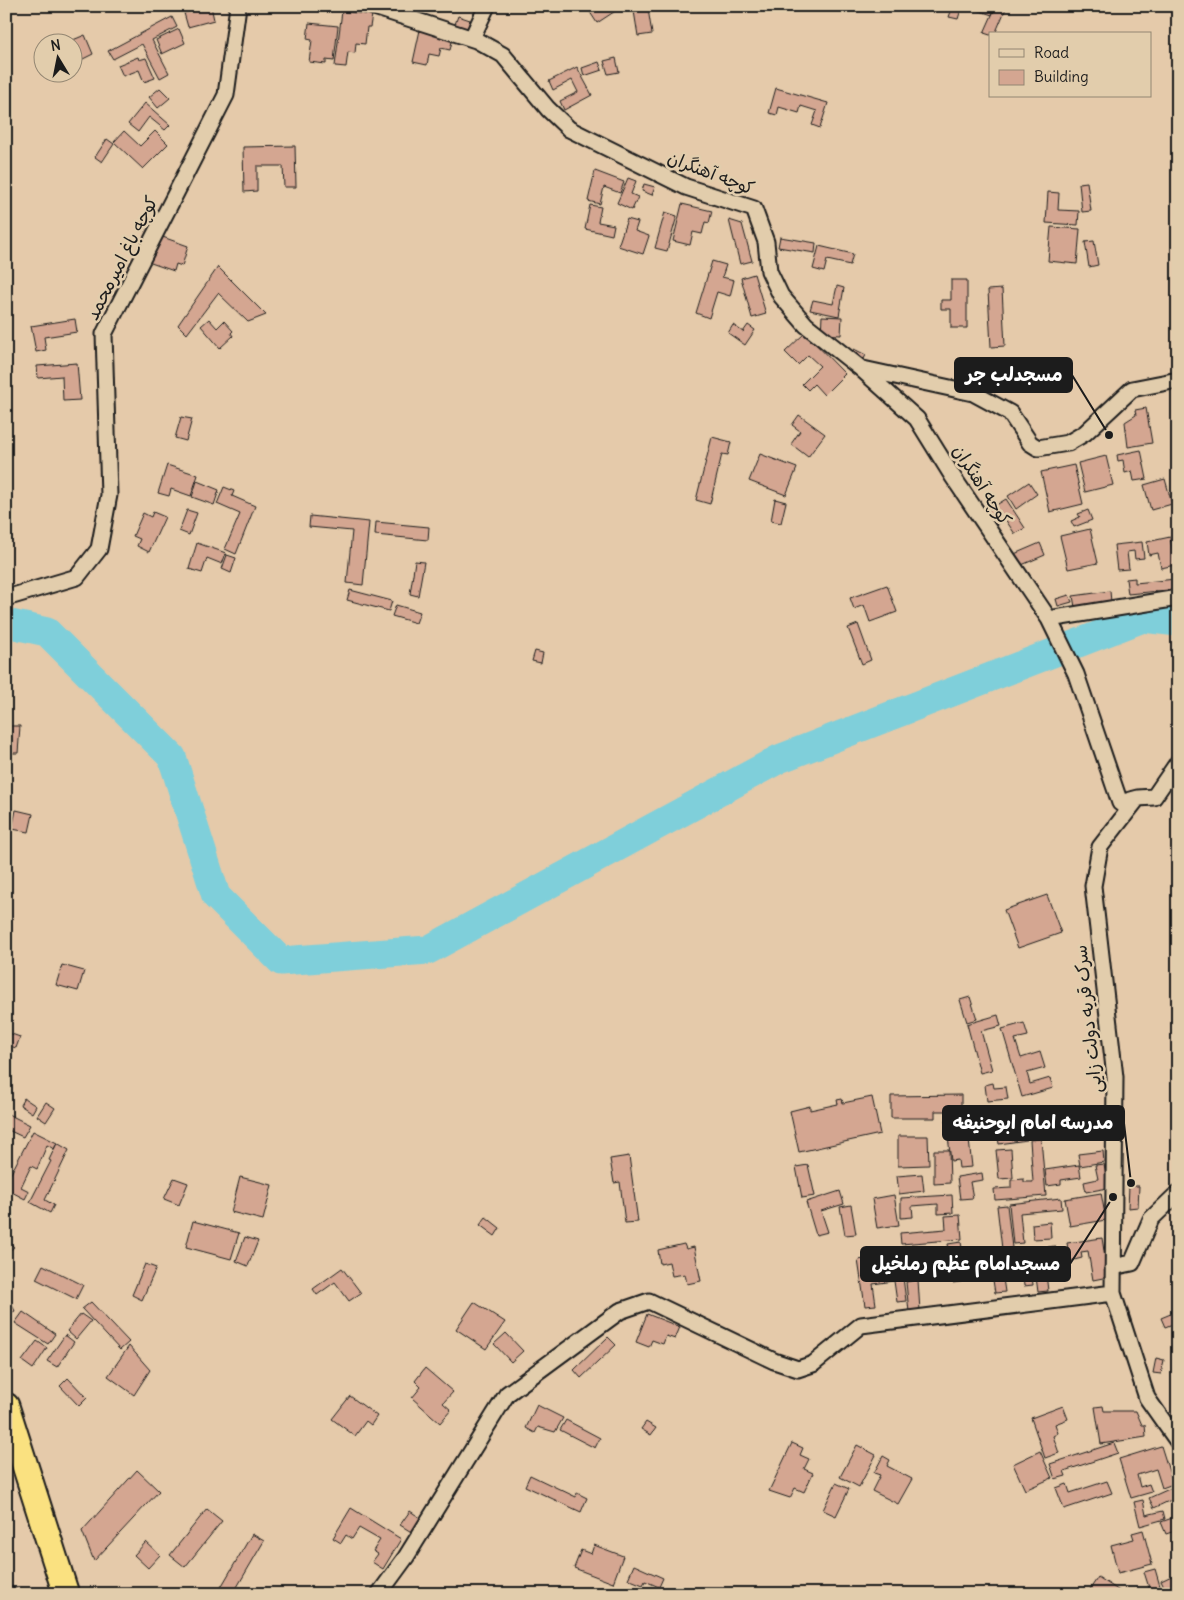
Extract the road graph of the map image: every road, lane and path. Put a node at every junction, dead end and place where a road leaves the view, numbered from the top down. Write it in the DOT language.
graph roads {
  1 [pos="238,6"];
  2 [pos="371,6"];
  3 [pos="487,6"];
  4 [pos="472,38"];
  5 [pos="859,368"];
  6 [pos="1178,380"];
  7 [pos="6,598"];
  8 [pos="1178,598"];
  9 [pos="1049,620"];
  10 [pos="1178,762"];
  11 [pos="1138,798"];
  12 [pos="1178,1193"];
  13 [pos="1113,1267"];
  14 [pos="1113,1293"];
  15 [pos="6,1406"];
  16 [pos="1178,1442"];
  17 [pos="66,1594"];
  18 [pos="379,1594"];
  1 -- 7 [label="street, کوچه باغ امیرمحمد"];
  2 -- 4 [label="street, کوچه آهنگران"];
  3 -- 4 [label="street"];
  4 -- 5 [label="street, کوچه آهنگران"];
  5 -- 6 [label="street"];
  5 -- 9 [label="street, کوچه آهنگران"];
  8 -- 9 [label="street"];
  9 -- 11 [label="street, کوچه آهنگران"];
  10 -- 11 [label="street"];
  11 -- 13 [label="street, سرک قریه دولت زایی"];
  12 -- 13 [label="street"];
  13 -- 14 [label="street, سرک قریه دولت زایی"];
  14 -- 16 [label="street, سرک قریه دولت زایی"];
  14 -- 18 [label="street"];
  15 -- 17 [label="highway"];
}
